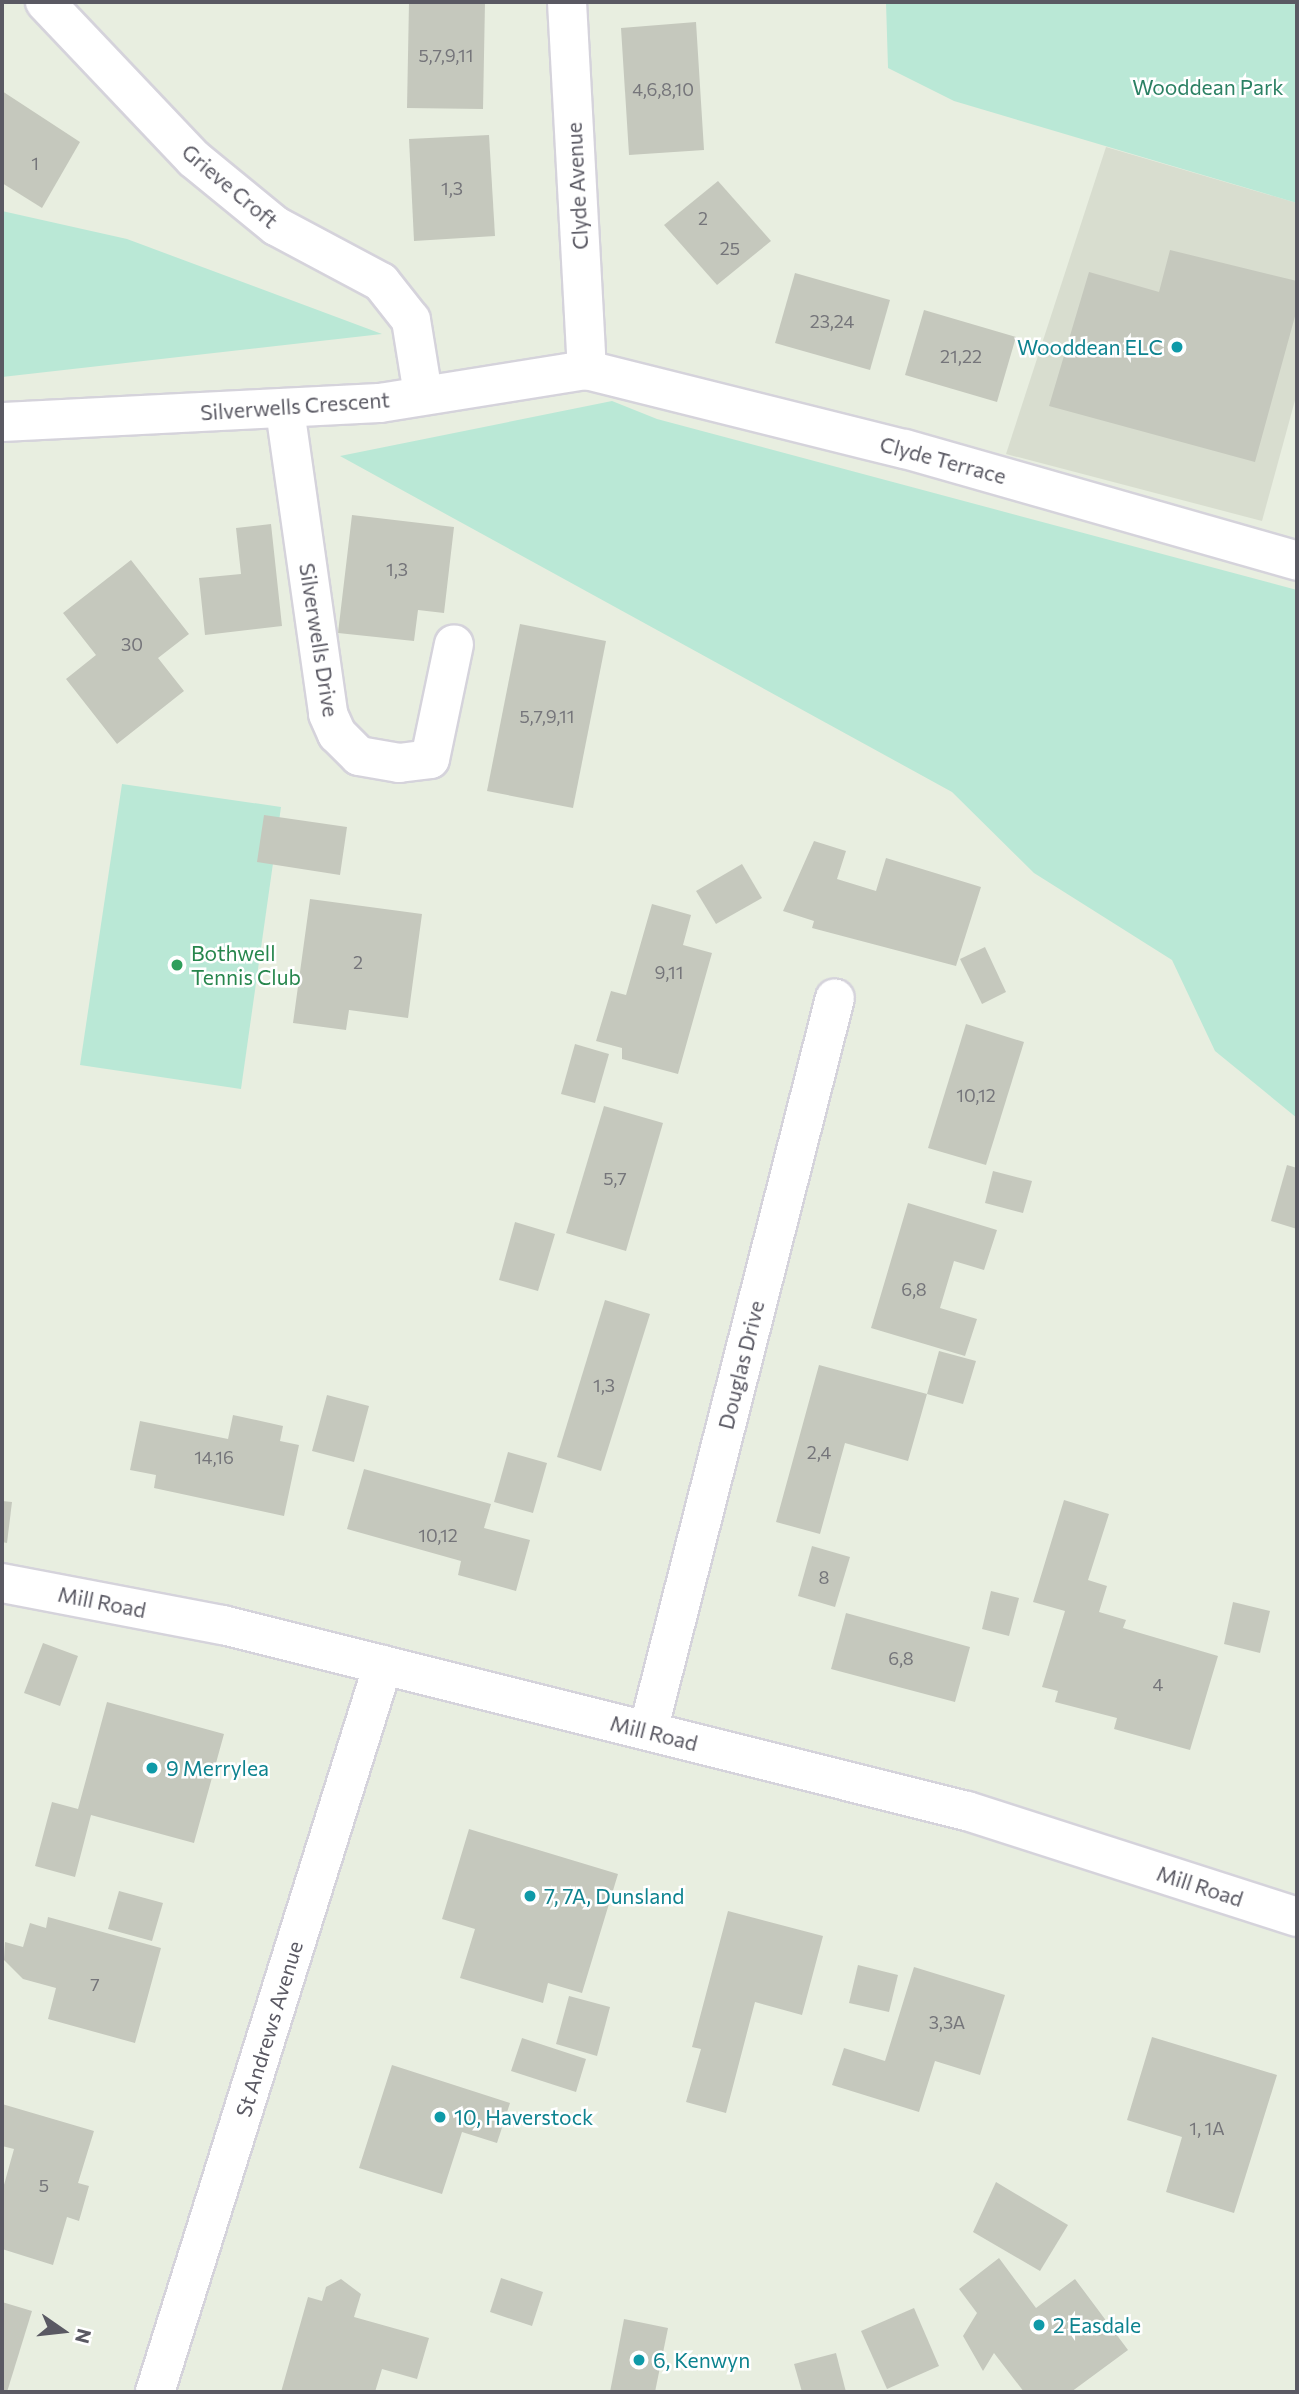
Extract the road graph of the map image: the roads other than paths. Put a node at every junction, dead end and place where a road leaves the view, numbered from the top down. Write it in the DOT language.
graph roads {
  1 [pos="45,2"];
  2 [pos="567,2"];
  3 [pos="587,370"];
  4 [pos="424,394"];
  5 [pos="285,410"];
  6 [pos="2,422"];
  7 [pos="1297,561"];
  8 [pos="454,644"];
  9 [pos="835,999"];
  10 [pos="2,1583"];
  11 [pos="383,1665"];
  12 [pos="648,1731"];
  13 [pos="1297,1917"];
  14 [pos="155,2392"];
  1 -- 4 [label="street, Grieve Croft"];
  2 -- 3 [label="street, Clyde Avenue"];
  3 -- 4 [label="street, Silverwells Crescent"];
  3 -- 7 [label="street, Clyde Terrace"];
  4 -- 5 [label="street, Silverwells Crescent"];
  5 -- 6 [label="street, Silverwells Crescent"];
  5 -- 8 [label="street, Silverwells Drive"];
  9 -- 12 [label="street, Douglas Drive"];
  10 -- 11 [label="street, Mill Road"];
  11 -- 12 [label="street, Mill Road"];
  11 -- 14 [label="street, St Andrews Avenue"];
  12 -- 13 [label="street, Mill Road"];
}
